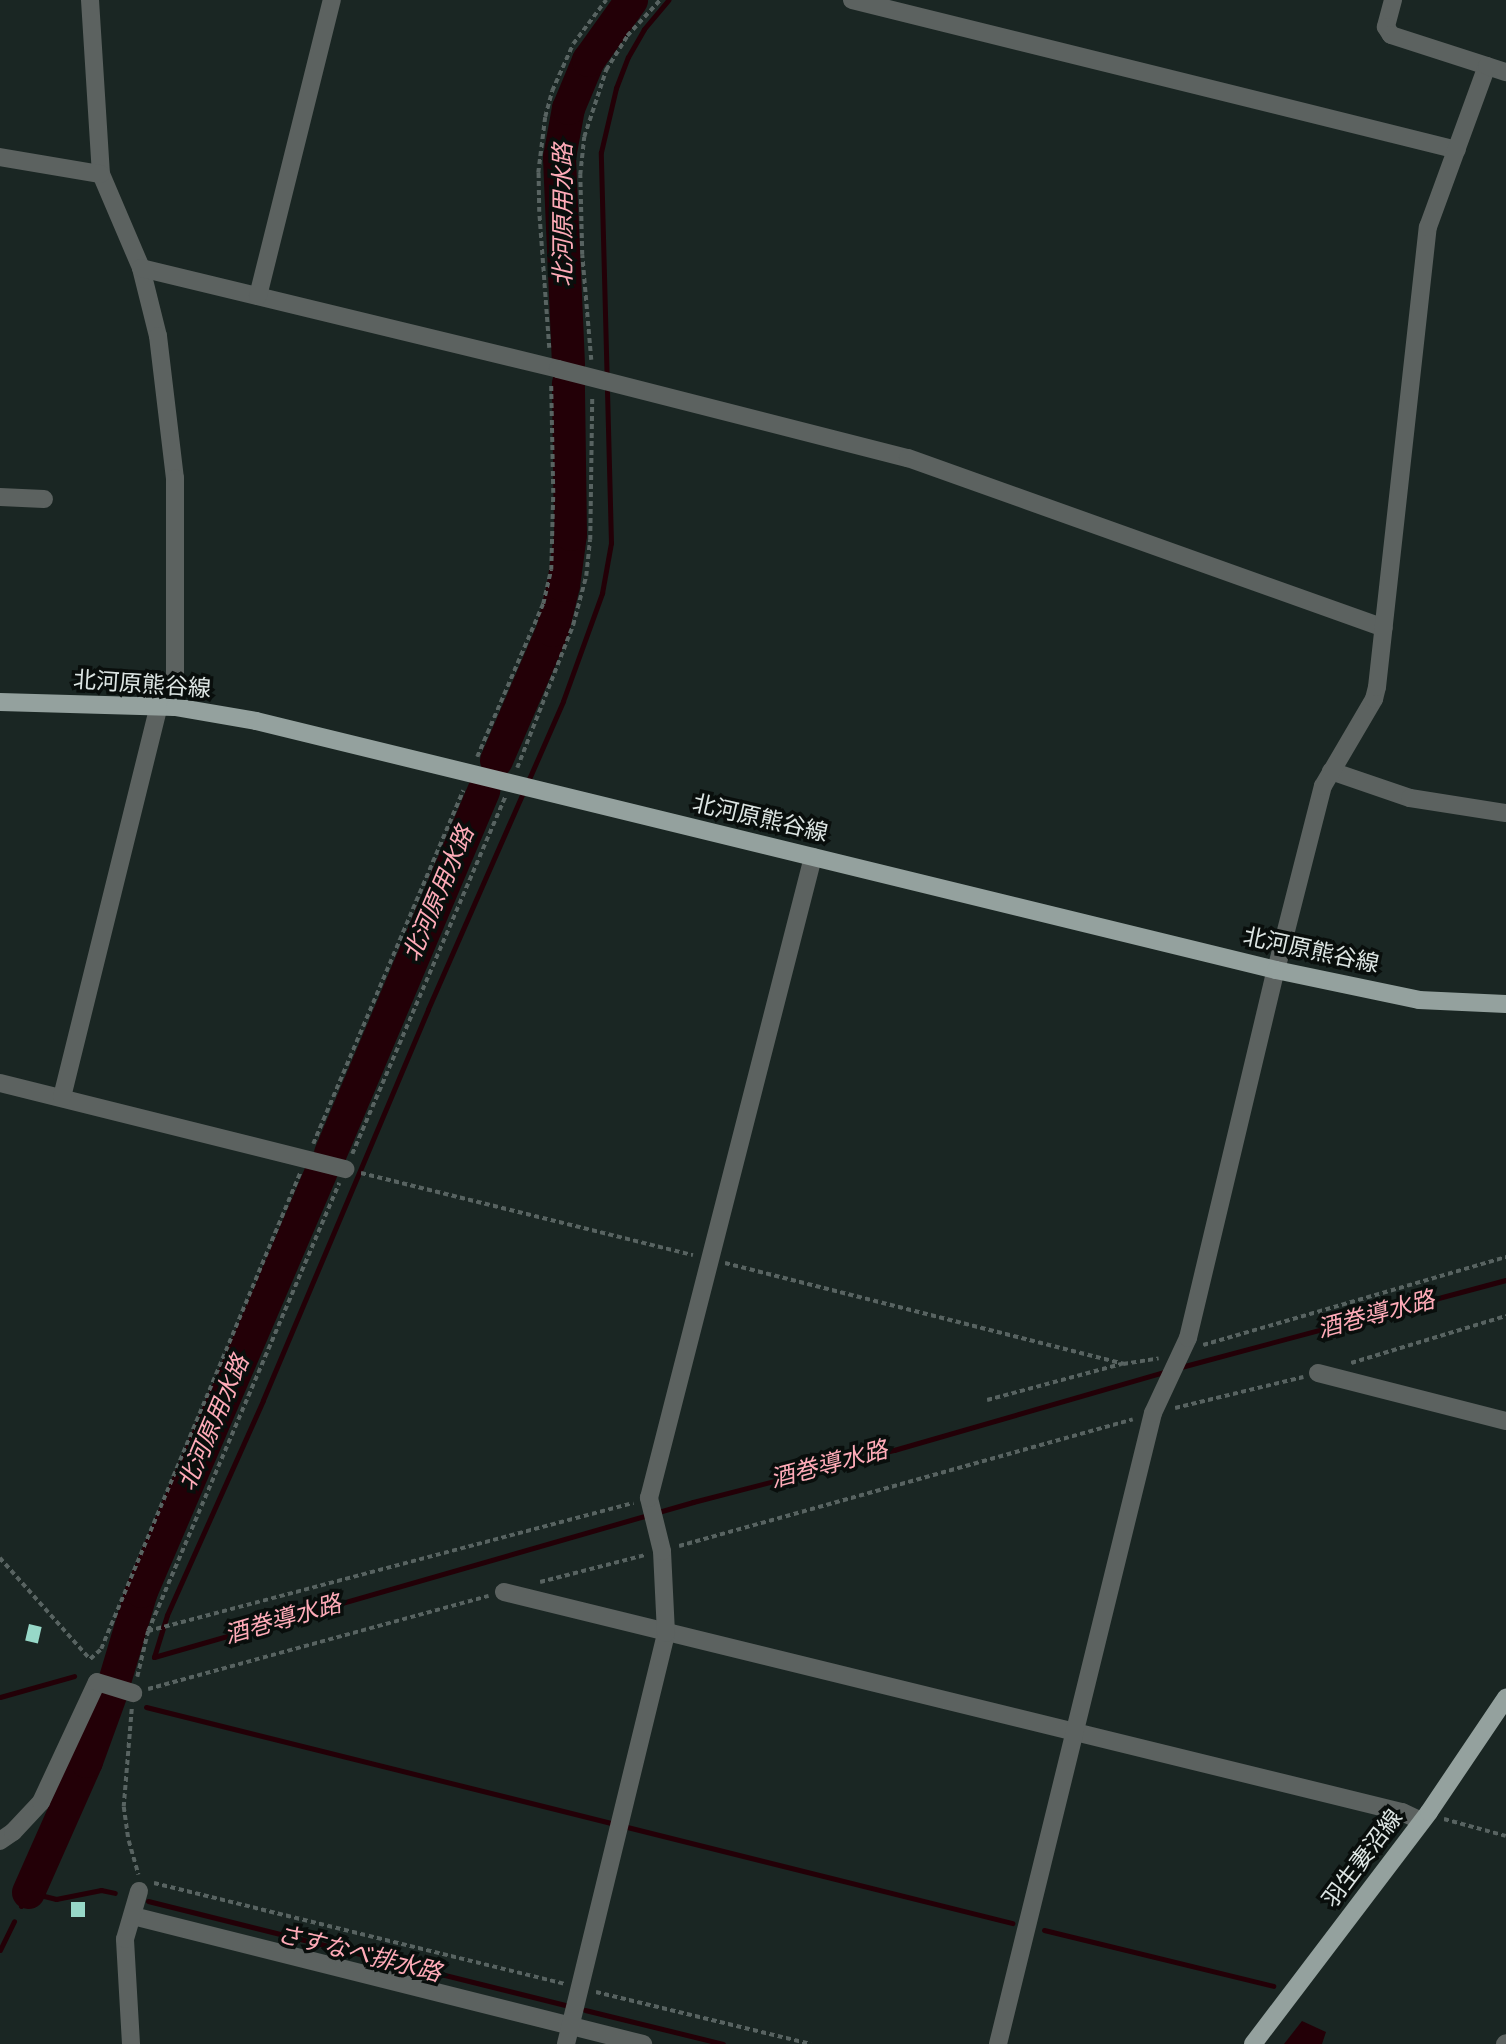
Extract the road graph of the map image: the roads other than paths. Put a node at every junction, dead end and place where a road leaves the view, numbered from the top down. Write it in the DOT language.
graph roads {
  1 [pos="90,0"];
  2 [pos="332,0"];
  3 [pos="852,0"];
  4 [pos="1393,0"];
  5 [pos="1487,66"];
  6 [pos="1506,72"];
  7 [pos="1457,150"];
  8 [pos="0,157"];
  9 [pos="101,174"];
  10 [pos="141,268"];
  11 [pos="258,296"];
  12 [pos="0,496"];
  13 [pos="44,499"];
  14 [pos="1384,628"];
  15 [pos="0,702"];
  16 [pos="167,707"];
  17 [pos="1331,771"];
  18 [pos="1506,813"];
  19 [pos="813,857"];
  20 [pos="1276,970"];
  21 [pos="1506,1004"];
  22 [pos="0,1083"];
  23 [pos="62,1097"];
  24 [pos="345,1169"];
  25 [pos="1318,1373"];
  26 [pos="1506,1420"];
  27 [pos="504,1592"];
  28 [pos="666,1633"];
  29 [pos="133,1693"];
  30 [pos="1506,1698"];
  31 [pos="1076,1733"];
  32 [pos="1425,1816"];
  33 [pos="0,1841"];
  34 [pos="139,1885"];
  35 [pos="133,1916"];
  36 [pos="569,2035"];
  37 [pos="131,2044"];
  38 [pos="643,2044"];
  39 [pos="998,2044"];
  40 [pos="1253,2044"];
  1 -- 9 [label="street"];
  2 -- 11 [label="street"];
  3 -- 7 [label="street"];
  4 -- 5 [label="street"];
  5 -- 6 [label="street"];
  5 -- 7 [label="street"];
  7 -- 14 [label="street"];
  8 -- 9 [label="street"];
  9 -- 10 [label="street"];
  10 -- 11 [label="street"];
  10 -- 16 [label="street"];
  11 -- 14 [label="street"];
  12 -- 13 [label="street"];
  14 -- 17 [label="street"];
  15 -- 16 [label="main road, 北河原熊谷線"];
  16 -- 19 [label="main road, 北河原熊谷線"];
  16 -- 23 [label="street"];
  17 -- 18 [label="street"];
  17 -- 20 [label="street"];
  19 -- 20 [label="main road, 北河原熊谷線"];
  19 -- 28 [label="street"];
  20 -- 21 [label="main road, 北河原熊谷線"];
  20 -- 31 [label="street"];
  22 -- 23 [label="street"];
  23 -- 24 [label="street"];
  25 -- 26 [label="street"];
  27 -- 28 [label="street"];
  28 -- 31 [label="street"];
  28 -- 36 [label="street"];
  29 -- 33 [label="street"];
  30 -- 32 [label="main road, 羽生妻沼線"];
  31 -- 32 [label="street"];
  31 -- 39 [label="street"];
  32 -- 40 [label="main road, 羽生妻沼線"];
  34 -- 35 [label="street"];
  35 -- 36 [label="street"];
  35 -- 37 [label="street"];
  36 -- 38 [label="street"];
}
